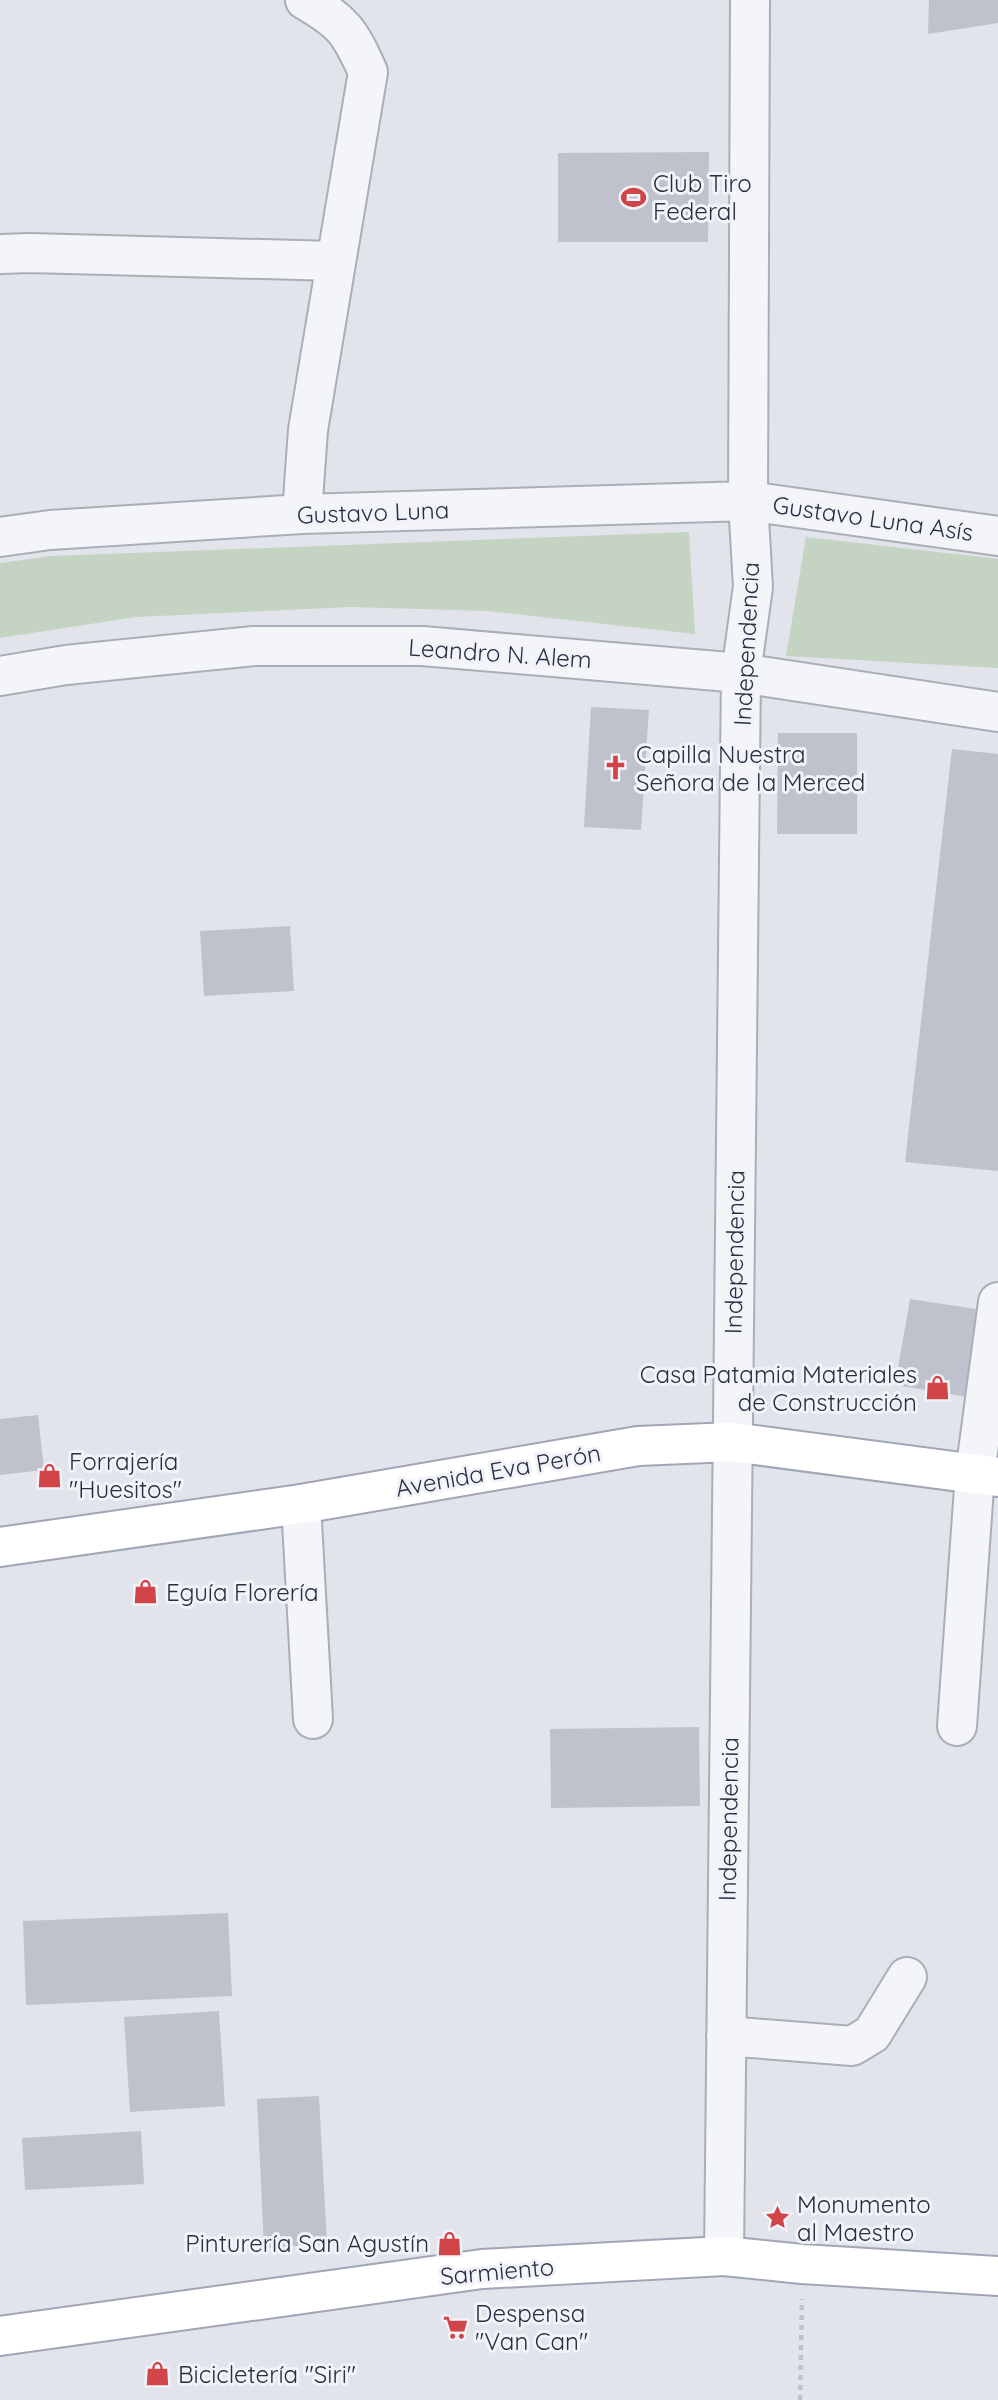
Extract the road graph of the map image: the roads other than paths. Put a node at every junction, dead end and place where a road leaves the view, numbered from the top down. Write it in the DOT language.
graph roads {
  1 [pos="305,0"];
  2 [pos="750,0"];
  3 [pos="0,254"];
  4 [pos="336,261"];
  5 [pos="748,501"];
  6 [pos="302,514"];
  7 [pos="998,536"];
  8 [pos="0,537"];
  9 [pos="741,673"];
  10 [pos="0,676"];
  11 [pos="998,712"];
  12 [pos="998,1302"];
  13 [pos="732,1442"];
  14 [pos="986,1475"];
  15 [pos="301,1504"];
  16 [pos="0,1547"];
  17 [pos="313,1719"];
  18 [pos="957,1726"];
  19 [pos="907,1977"];
  20 [pos="726,2036"];
  21 [pos="724,2256"];
  22 [pos="998,2276"];
  23 [pos="0,2336"];
  1 -- 4 [label="street"];
  2 -- 5 [label="street, Independencia"];
  3 -- 4 [label="street"];
  4 -- 6 [label="street"];
  5 -- 6 [label="street, Gustavo Luna"];
  5 -- 7 [label="street, Gustavo Luna Asís"];
  5 -- 9 [label="street, Independencia"];
  6 -- 8 [label="street, Gustavo Luna"];
  9 -- 10 [label="street, Leandro N. Alem"];
  9 -- 11 [label="street, Leandro N. Alem"];
  9 -- 13 [label="street, Independencia"];
  12 -- 14 [label="street"];
  13 -- 14 [label="main road, Avenida Eva Perón"];
  13 -- 15 [label="main road, Avenida Eva Perón"];
  13 -- 20 [label="street, Independencia"];
  14 -- 18 [label="street"];
  15 -- 16 [label="main road, Avenida Eva Perón"];
  15 -- 17 [label="street"];
  19 -- 20 [label="street"];
  20 -- 21 [label="street, Independencia"];
  21 -- 22 [label="main road, Sarmiento"];
  21 -- 23 [label="main road, Sarmiento"];
}
